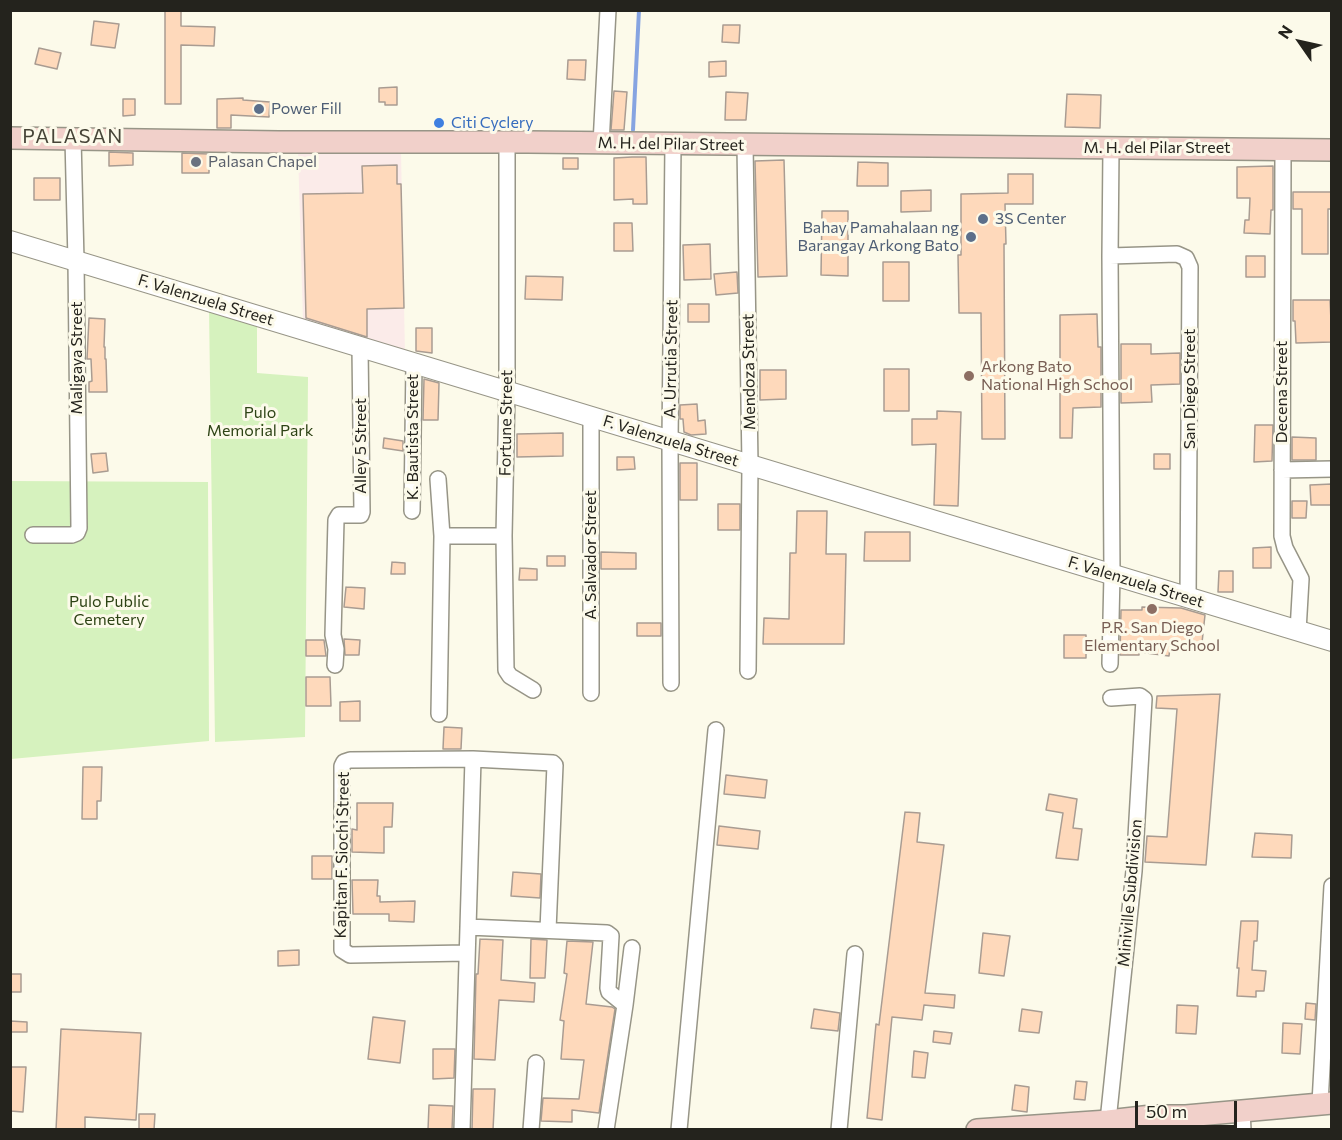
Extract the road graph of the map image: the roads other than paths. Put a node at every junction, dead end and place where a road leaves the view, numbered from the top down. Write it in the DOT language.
graph roads {
  1 [pos="608,10"];
  2 [pos="10,138"];
  3 [pos="73,138"];
  4 [pos="507,142"];
  5 [pos="601,144"];
  6 [pos="673,144"];
  7 [pos="745,145"];
  8 [pos="1111,148"];
  9 [pos="1283,149"];
  10 [pos="1332,150"];
  11 [pos="10,241"];
  12 [pos="1110,256"];
  13 [pos="76,261"];
  14 [pos="360,347"];
  15 [pos="414,363"];
  16 [pos="507,392"];
  17 [pos="591,417"];
  18 [pos="670,441"];
  19 [pos="750,465"];
  20 [pos="1332,469"];
  21 [pos="1282,470"];
  22 [pos="438,479"];
  23 [pos="412,511"];
  24 [pos="33,535"];
  25 [pos="442,536"];
  26 [pos="504,536"];
  27 [pos="1112,574"];
  28 [pos="1188,598"];
  29 [pos="1298,631"];
  30 [pos="1332,641"];
  31 [pos="1110,664"];
  32 [pos="335,665"];
  33 [pos="748,671"];
  34 [pos="671,682"];
  35 [pos="533,690"];
  36 [pos="591,693"];
  37 [pos="1111,698"];
  38 [pos="439,714"];
  39 [pos="716,730"];
  40 [pos="473,759"];
  41 [pos="1332,886"];
  42 [pos="468,927"];
  43 [pos="548,930"];
  44 [pos="632,948"];
  45 [pos="467,953"];
  46 [pos="855,954"];
  47 [pos="625,1005"];
  48 [pos="536,1063"];
  49 [pos="1326,1103"];
  50 [pos="1243,1120"];
  51 [pos="1108,1121"];
  52 [pos="462,1130"];
  53 [pos="531,1130"];
  54 [pos="606,1130"];
  55 [pos="679,1130"];
  56 [pos="839,1130"];
  57 [pos="977,1130"];
  1 -- 5 [label="street"];
  2 -- 3 [label="main road, M. H. del Pilar Street"];
  3 -- 4 [label="main road, M. H. del Pilar Street"];
  3 -- 13 [label="street, Maligaya Street"];
  4 -- 5 [label="main road, M. H. del Pilar Street"];
  4 -- 16 [label="street, Fortune Street"];
  5 -- 6 [label="main road, M. H. del Pilar Street"];
  6 -- 7 [label="main road, M. H. del Pilar Street"];
  6 -- 18 [label="street, A. Urrutia Street"];
  7 -- 8 [label="main road, M. H. del Pilar Street"];
  7 -- 19 [label="street, Mendoza Street"];
  8 -- 9 [label="main road, M. H. del Pilar Street"];
  8 -- 12 [label="street"];
  9 -- 10 [label="main road, M. H. del Pilar Street"];
  9 -- 21 [label="street, Decena Street"];
  11 -- 13 [label="street, F. Valenzuela Street"];
  12 -- 27 [label="street"];
  12 -- 28 [label="street, San Diego Street"];
  13 -- 14 [label="street, F. Valenzuela Street"];
  13 -- 24 [label="street, Maligaya Street"];
  14 -- 15 [label="street, F. Valenzuela Street"];
  14 -- 32 [label="street, Alley 5 Street"];
  15 -- 16 [label="street, F. Valenzuela Street"];
  15 -- 23 [label="street, K. Bautista Street"];
  16 -- 17 [label="street, F. Valenzuela Street"];
  16 -- 26 [label="street, Fortune Street"];
  17 -- 18 [label="street, F. Valenzuela Street"];
  17 -- 36 [label="street, A. Salvador Street"];
  18 -- 19 [label="street, F. Valenzuela Street"];
  18 -- 34 [label="street, A. Urrutia Street"];
  19 -- 27 [label="street, F. Valenzuela Street"];
  19 -- 33 [label="street, Mendoza Street"];
  20 -- 21 [label="street"];
  21 -- 29 [label="street, Decena Street"];
  22 -- 25 [label="street"];
  25 -- 26 [label="street"];
  25 -- 38 [label="street"];
  26 -- 35 [label="street, Fortune Street"];
  27 -- 28 [label="street, F. Valenzuela Street"];
  27 -- 31 [label="street"];
  28 -- 29 [label="street, F. Valenzuela Street"];
  29 -- 30 [label="street, F. Valenzuela Street"];
  37 -- 51 [label="street, Miniville Subdivision"];
  39 -- 55 [label="street"];
  40 -- 42 [label="street"];
  40 -- 43 [label="street, Kapitan F. Siochi Street"];
  40 -- 45 [label="street, Kapitan F. Siochi Street"];
  41 -- 49 [label="street"];
  42 -- 43 [label="street"];
  42 -- 45 [label="street"];
  43 -- 47 [label="street"];
  44 -- 47 [label="street"];
  45 -- 52 [label="street"];
  46 -- 56 [label="street"];
  47 -- 54 [label="street"];
  48 -- 53 [label="street"];
  49 -- 50 [label="main road"];
  50 -- 51 [label="main road"];
  51 -- 57 [label="main road"];
}
